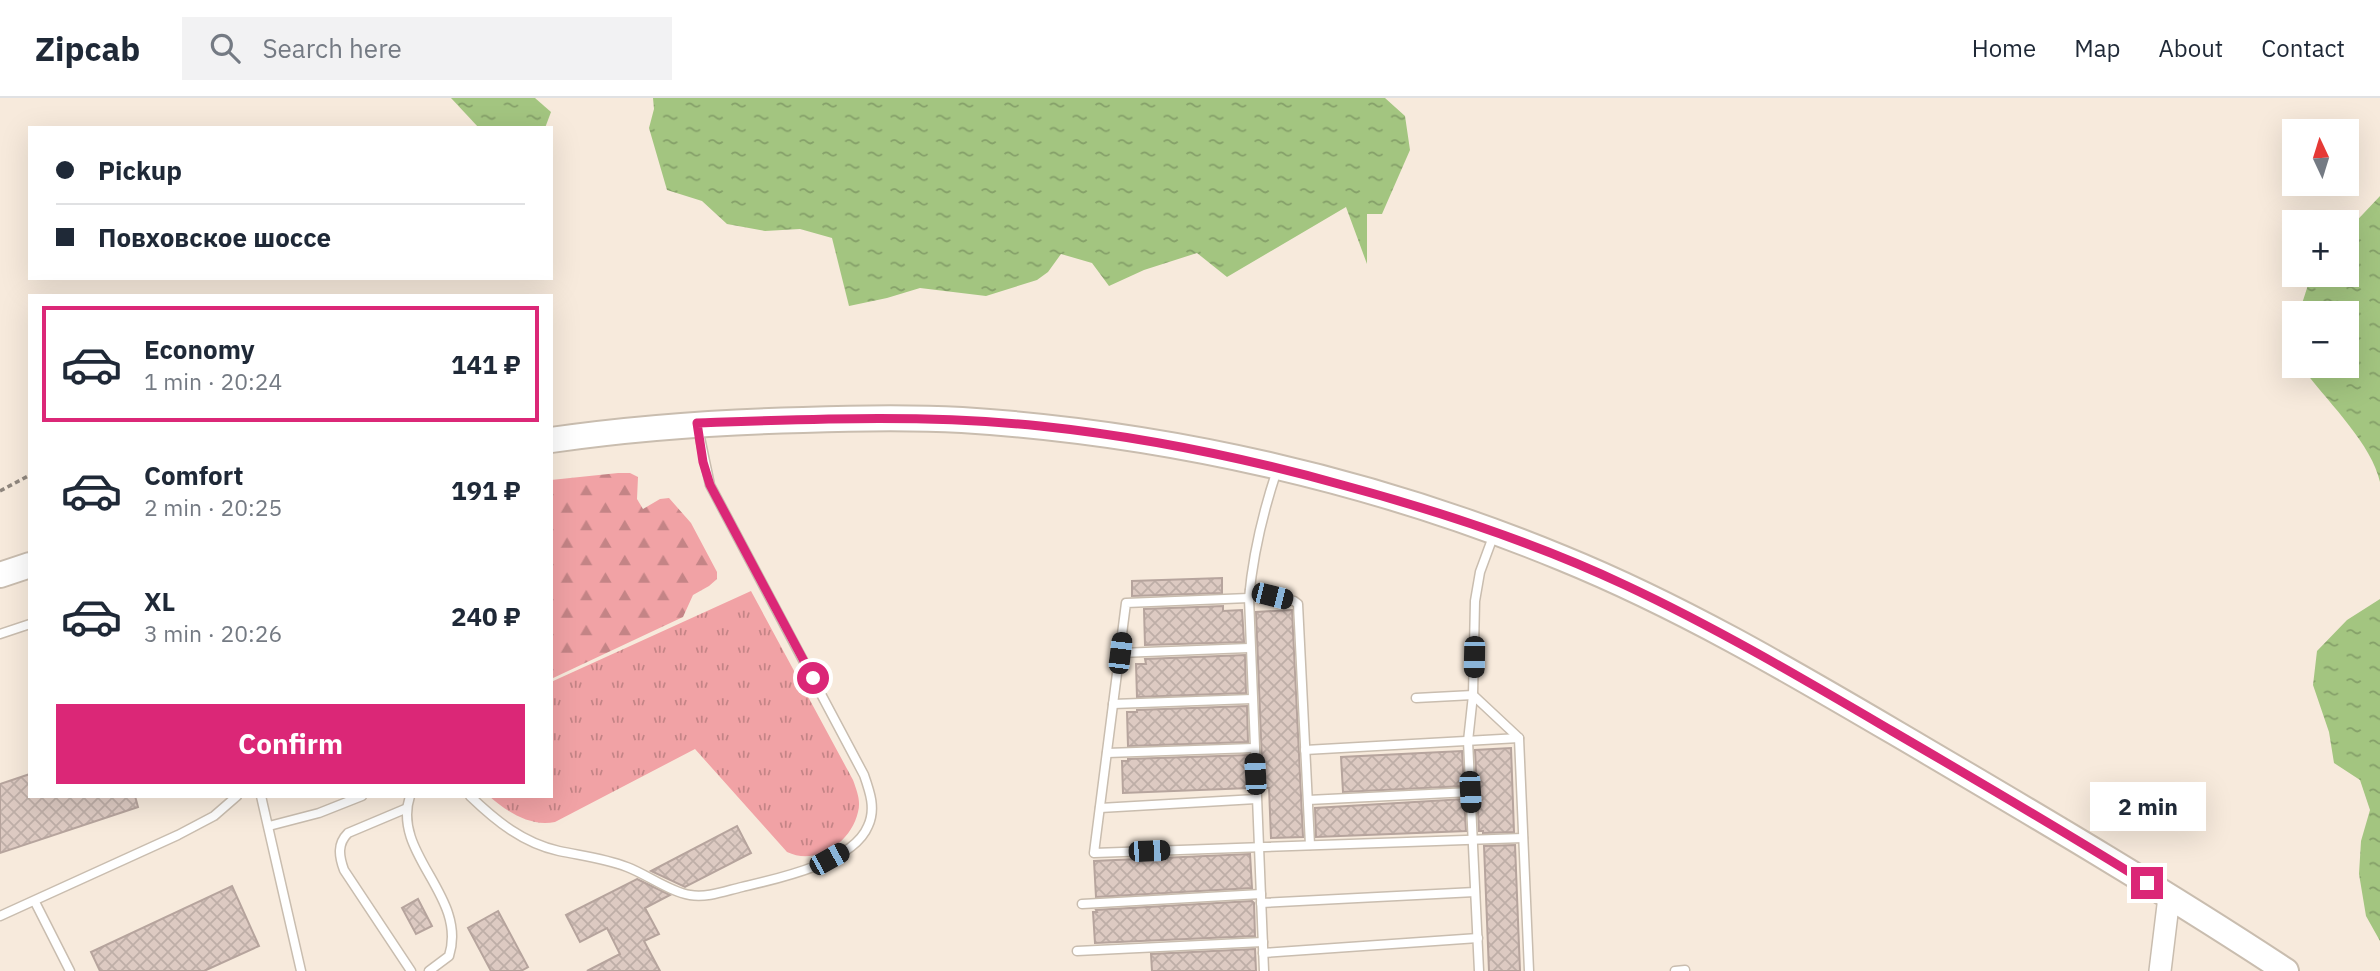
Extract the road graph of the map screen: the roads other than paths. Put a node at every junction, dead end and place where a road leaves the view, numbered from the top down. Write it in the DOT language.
graph roads {
  1 [pos="697,423"];
  2 [pos="553,440"];
  3 [pos="1278,467"];
  4 [pos="1495,531"];
  5 [pos="28,566"];
  6 [pos="0,575"];
  7 [pos="1249,594"];
  8 [pos="28,625"];
  9 [pos="0,634"];
  10 [pos="1250,648"];
  11 [pos="1120,653"];
  12 [pos="1473,695"];
  13 [pos="1416,698"];
  14 [pos="1252,699"];
  15 [pos="1114,704"];
  16 [pos="1519,738"];
  17 [pos="1468,741"];
  18 [pos="1254,748"];
  19 [pos="1305,750"];
  20 [pos="1107,753"];
  21 [pos="1470,792"];
  22 [pos="235,798"];
  23 [pos="262,798"];
  24 [pos="357,798"];
  25 [pos="409,798"];
  26 [pos="472,798"];
  27 [pos="1256,799"];
  28 [pos="1308,800"];
  29 [pos="1100,808"];
  30 [pos="405,809"];
  31 [pos="270,826"];
  32 [pos="1523,838"];
  33 [pos="1473,840"];
  34 [pos="1310,845"];
  35 [pos="1259,847"];
  36 [pos="1475,892"];
  37 [pos="2169,897"];
  38 [pos="1261,899"];
  39 [pos="35,902"];
  40 [pos="1082,904"];
  41 [pos="0,916"];
  42 [pos="1478,938"];
  43 [pos="1263,942"];
  44 [pos="1077,951"];
  45 [pos="1263,953"];
  46 [pos="1685,970"];
  47 [pos="70,971"];
  48 [pos="301,971"];
  49 [pos="411,971"];
  50 [pos="429,971"];
  51 [pos="1264,971"];
  52 [pos="1479,971"];
  53 [pos="1528,971"];
  54 [pos="1675,971"];
  55 [pos="2160,971"];
  56 [pos="2286,971"];
  1 -- 2 [label="main road"];
  1 -- 3 [label="main road"];
  1 -- 26 [label="lane"];
  3 -- 4 [label="main road"];
  3 -- 7 [label="lane"];
  4 -- 12 [label="lane"];
  4 -- 37 [label="main road"];
  5 -- 6 [label="main road"];
  7 -- 10 [label="lane"];
  7 -- 11 [label="lane"];
  7 -- 19 [label="lane"];
  8 -- 9 [label="lane"];
  10 -- 11 [label="lane"];
  10 -- 14 [label="lane"];
  11 -- 15 [label="lane"];
  12 -- 13 [label="lane"];
  12 -- 16 [label="lane"];
  12 -- 17 [label="lane"];
  14 -- 15 [label="lane"];
  14 -- 18 [label="lane"];
  15 -- 20 [label="lane"];
  16 -- 17 [label="lane"];
  16 -- 32 [label="lane"];
  17 -- 19 [label="lane"];
  17 -- 21 [label="lane"];
  18 -- 20 [label="lane"];
  18 -- 27 [label="lane"];
  19 -- 28 [label="lane"];
  20 -- 29 [label="lane"];
  21 -- 28 [label="lane"];
  21 -- 33 [label="lane"];
  22 -- 39 [label="lane"];
  23 -- 31 [label="lane"];
  24 -- 31 [label="lane"];
  25 -- 30 [label="lane"];
  27 -- 29 [label="lane"];
  27 -- 35 [label="lane"];
  28 -- 34 [label="lane"];
  29 -- 35 [label="lane"];
  30 -- 49 [label="lane"];
  30 -- 50 [label="lane"];
  31 -- 48 [label="lane"];
  32 -- 33 [label="lane"];
  32 -- 53 [label="lane"];
  33 -- 34 [label="lane"];
  33 -- 36 [label="lane"];
  34 -- 35 [label="lane"];
  35 -- 38 [label="lane"];
  36 -- 38 [label="lane"];
  36 -- 42 [label="lane"];
  37 -- 55 [label="street"];
  37 -- 56 [label="main road"];
  38 -- 40 [label="lane"];
  38 -- 43 [label="lane"];
  39 -- 41 [label="lane"];
  39 -- 47 [label="lane"];
  42 -- 45 [label="lane"];
  42 -- 52 [label="lane"];
  43 -- 44 [label="lane"];
  43 -- 45 [label="lane"];
  45 -- 51 [label="lane"];
  46 -- 54 [label="lane"];
}
